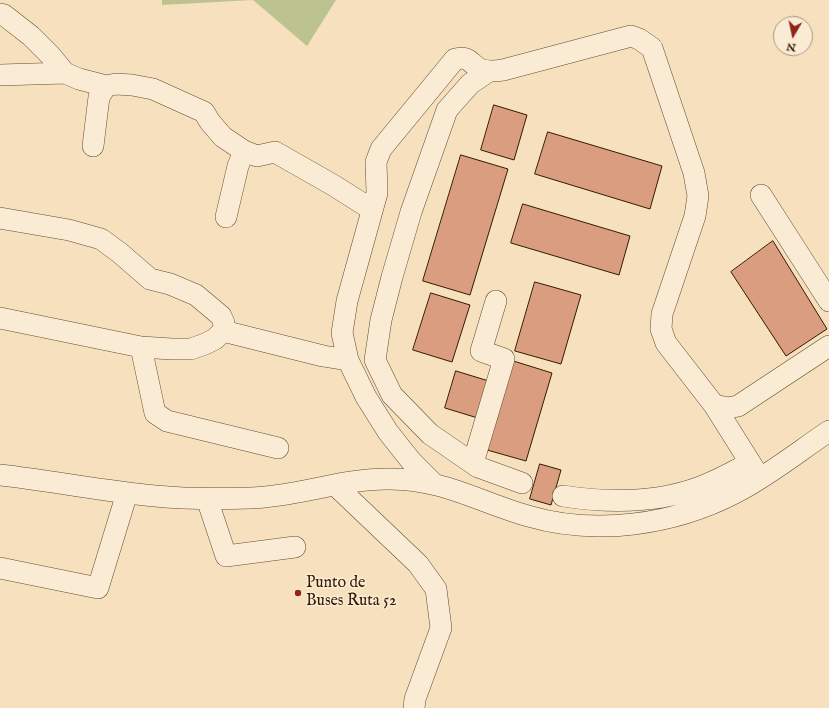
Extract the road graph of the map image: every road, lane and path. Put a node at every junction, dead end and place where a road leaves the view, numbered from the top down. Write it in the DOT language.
graph roads {
  1 [pos="0,14"];
  2 [pos="489,71"];
  3 [pos="65,73"];
  4 [pos="0,75"];
  5 [pos="106,86"];
  6 [pos="93,146"];
  7 [pos="244,151"];
  8 [pos="761,195"];
  9 [pos="371,209"];
  10 [pos="226,217"];
  11 [pos="0,218"];
  12 [pos="496,301"];
  13 [pos="829,301"];
  14 [pos="0,318"];
  15 [pos="223,331"];
  16 [pos="829,346"];
  17 [pos="142,347"];
  18 [pos="348,360"];
  19 [pos="714,405"];
  20 [pos="829,431"];
  21 [pos="278,448"];
  22 [pos="473,463"];
  23 [pos="755,470"];
  24 [pos="0,475"];
  25 [pos="522,483"];
  26 [pos="434,484"];
  27 [pos="335,485"];
  28 [pos="127,493"];
  29 [pos="563,496"];
  30 [pos="207,499"];
  31 [pos="295,547"];
  32 [pos="0,568"];
  33 [pos="414,708"];
  1 -- 3 [label="street"];
  2 -- 9 [label="street"];
  2 -- 19 [label="street"];
  2 -- 22 [label="street"];
  3 -- 4 [label="street"];
  3 -- 5 [label="street"];
  5 -- 6 [label="street"];
  5 -- 7 [label="street"];
  7 -- 9 [label="street"];
  7 -- 10 [label="street"];
  8 -- 13 [label="street"];
  9 -- 18 [label="street"];
  11 -- 15 [label="street"];
  12 -- 22 [label="street"];
  14 -- 17 [label="street"];
  15 -- 17 [label="street"];
  15 -- 18 [label="street"];
  16 -- 19 [label="street"];
  17 -- 21 [label="street"];
  18 -- 26 [label="street"];
  19 -- 23 [label="street"];
  20 -- 23 [label="street"];
  22 -- 25 [label="street"];
  23 -- 26 [label="street"];
  23 -- 29 [label="street"];
  24 -- 28 [label="street"];
  26 -- 27 [label="street"];
  27 -- 30 [label="street"];
  27 -- 33 [label="street"];
  28 -- 30 [label="street"];
  28 -- 32 [label="street"];
  30 -- 31 [label="street"];
}
